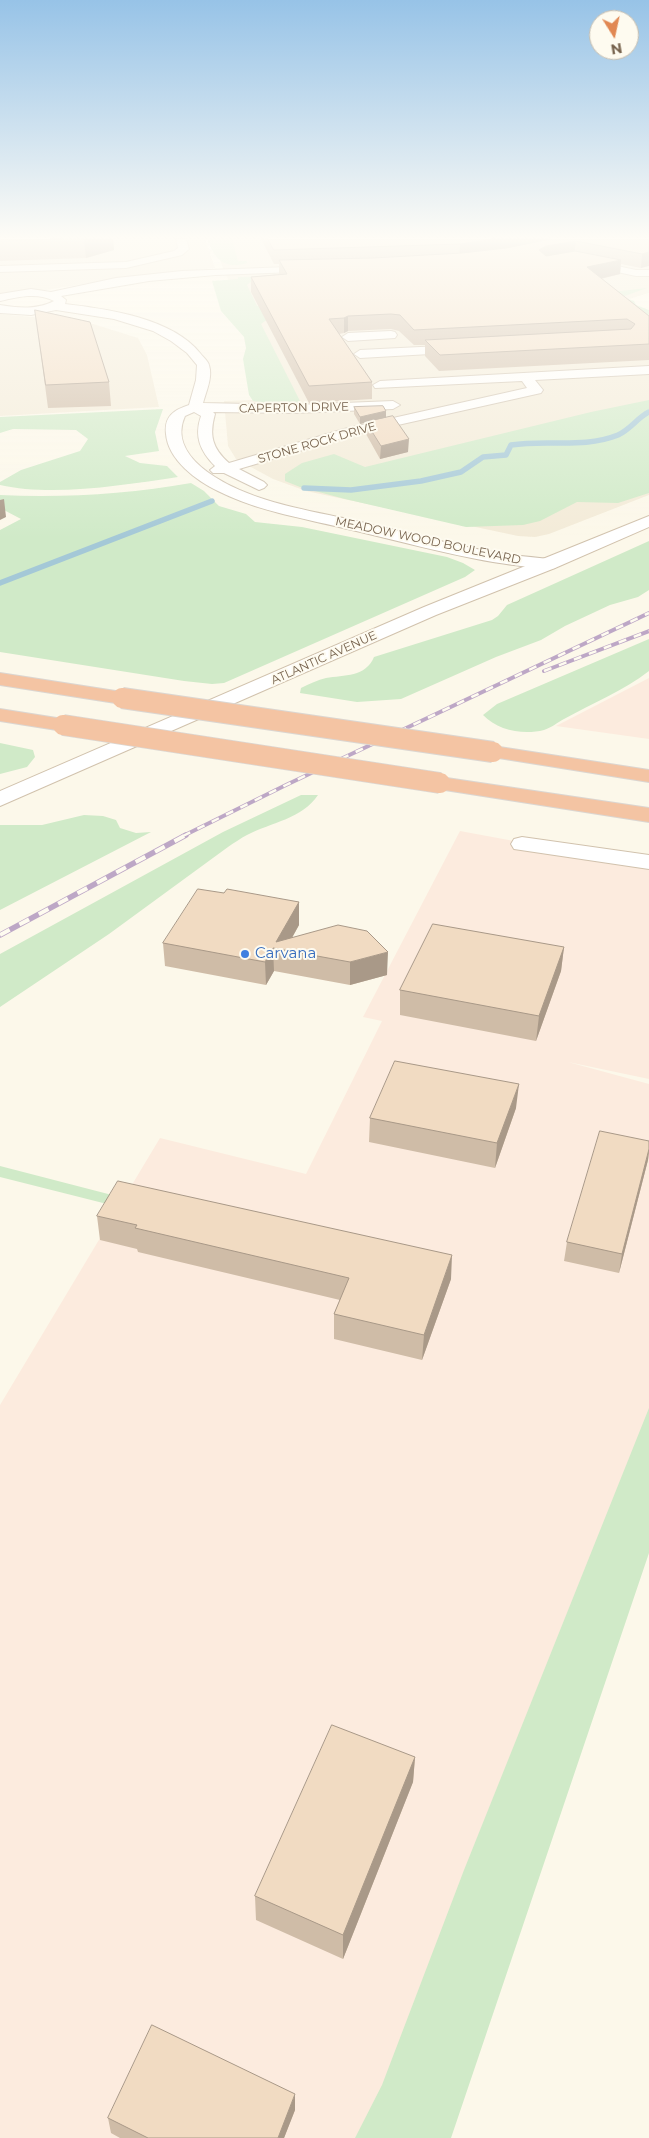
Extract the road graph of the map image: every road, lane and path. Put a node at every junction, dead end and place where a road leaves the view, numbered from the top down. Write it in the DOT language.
graph roads {
  1 [pos="175,339"];
  2 [pos="349,339"];
  3 [pos="473,348"];
  4 [pos="360,354"];
  5 [pos="649,370"];
  6 [pos="375,377"];
  7 [pos="526,377"];
  8 [pos="393,405"];
  9 [pos="195,407"];
  10 [pos="403,419"];
  11 [pos="228,468"];
  12 [pos="199,473"];
  13 [pos="649,521"];
  14 [pos="548,564"];
  15 [pos="0,679"];
  16 [pos="0,715"];
  17 [pos="649,776"];
  18 [pos="0,799"];
  19 [pos="649,815"];
  20 [pos="522,844"];
  21 [pos="649,862"];
  1 -- 9 [label="street"];
  2 -- 4 [label="street"];
  3 -- 4 [label="street"];
  4 -- 6 [label="street"];
  5 -- 7 [label="street"];
  6 -- 7 [label="street"];
  6 -- 8 [label="street"];
  7 -- 10 [label="street, STONE ROCK DRIVE"];
  8 -- 9 [label="street, CAPERTON DRIVE"];
  8 -- 10 [label="street"];
  9 -- 11 [label="street, MEADOW WOOD BOULEVARD"];
  9 -- 12 [label="street, MEADOW WOOD BOULEVARD"];
  10 -- 11 [label="street, STONE ROCK DRIVE"];
  11 -- 12 [label="street, STONE ROCK DRIVE"];
  11 -- 14 [label="street, MEADOW WOOD BOULEVARD"];
  12 -- 14 [label="street, MEADOW WOOD BOULEVARD"];
  13 -- 14 [label="street, ATLANTIC AVENUE"];
  14 -- 18 [label="street, ATLANTIC AVENUE"];
  15 -- 17 [label="highway, bridge"];
  16 -- 19 [label="highway, bridge"];
  20 -- 21 [label="street"];
}
